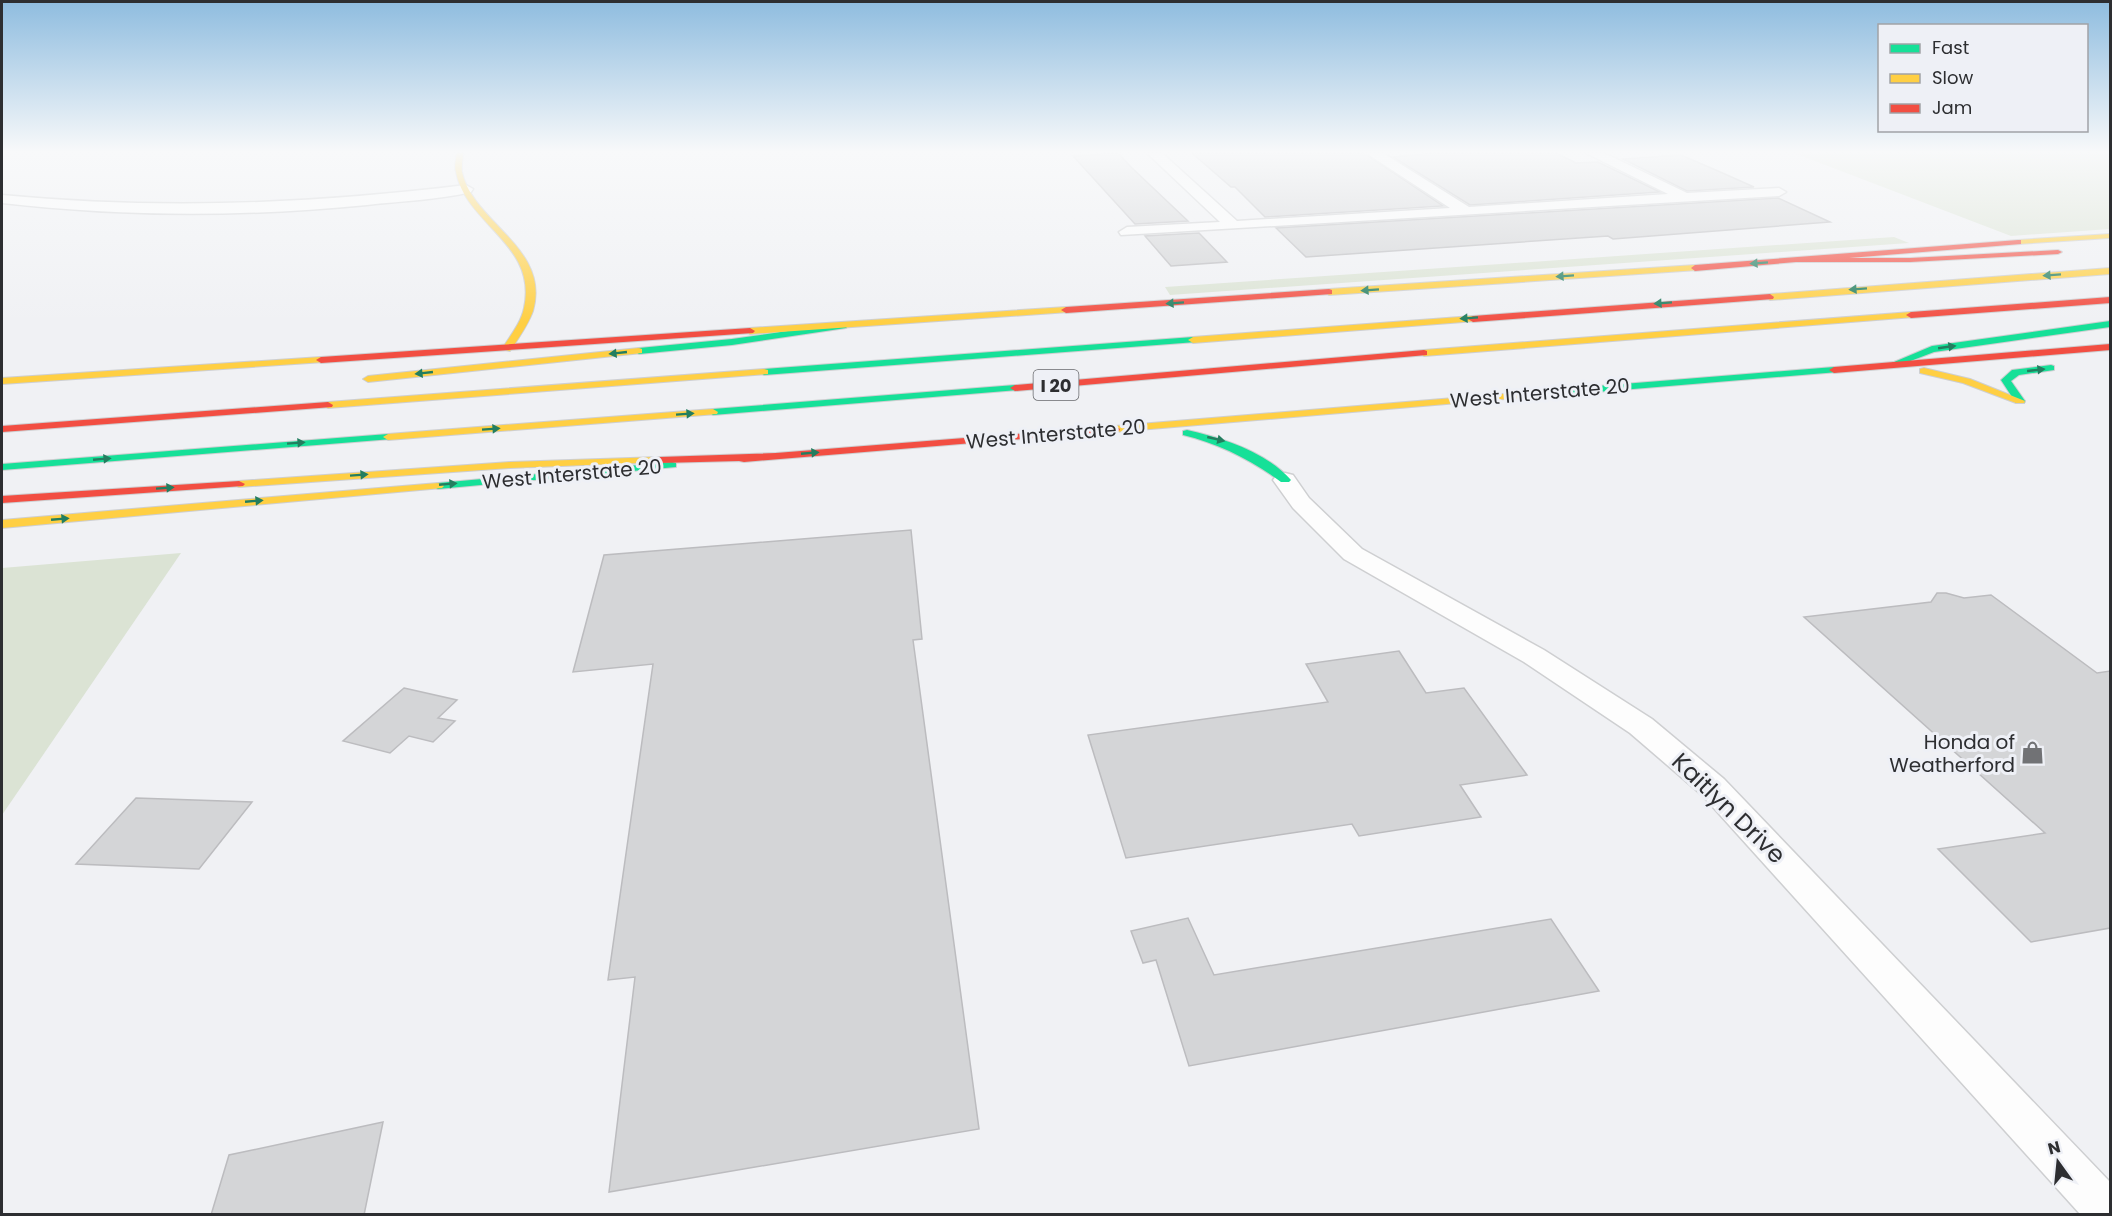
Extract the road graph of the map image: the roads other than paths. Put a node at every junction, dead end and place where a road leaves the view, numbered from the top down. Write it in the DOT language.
graph roads {
  1 [pos="203,210"];
  2 [pos="219,210"];
  3 [pos="483,210"];
  4 [pos="1216,210"];
  5 [pos="1464,210"];
  6 [pos="1468,210"];
  7 [pos="1233,225"];
  8 [pos="1127,232"];
  9 [pos="2110,236"];
  10 [pos="2110,248"];
  11 [pos="1799,261"];
  12 [pos="2110,271"];
  13 [pos="2110,300"];
  14 [pos="2110,324"];
  15 [pos="843,326"];
  16 [pos="2110,346"];
  17 [pos="507,348"];
  18 [pos="1892,365"];
  19 [pos="2068,367"];
  20 [pos="2,381"];
  21 [pos="358,381"];
  22 [pos="1361,408"];
  23 [pos="42,412"];
  24 [pos="2,416"];
  25 [pos="2,429"];
  26 [pos="1287,429"];
  27 [pos="1095,430"];
  28 [pos="774,456"];
  29 [pos="2,467"];
  30 [pos="1282,469"];
  31 [pos="2,500"];
  32 [pos="2,524"];
  33 [pos="2110,1215"];
  1 -- 2 [label="street"];
  3 -- 17 [label="main road"];
  4 -- 7 [label="street"];
  5 -- 6 [label="street"];
  5 -- 7 [label="street"];
  7 -- 8 [label="street"];
  9 -- 11 [label="main road"];
  10 -- 11 [label="main road"];
  11 -- 15 [label="main road, one-way"];
  12 -- 25 [label="main road, I 20, one-way"];
  29 -- 13 [label="main road, I 20, one-way"];
  18 -- 14 [label="main road, one-way"];
  15 -- 17 [label="main road"];
  15 -- 21 [label="main road, one-way"];
  16 -- 18 [label="main road, West Interstate 20"];
  17 -- 20 [label="main road"];
  18 -- 19 [label="main road, one-way"];
  18 -- 22 [label="main road, West Interstate 20"];
  22 -- 26 [label="main road"];
  22 -- 27 [label="main road, West Interstate 20"];
  23 -- 24 [label="main road"];
  28 -- 27 [label="main road, West Interstate 20, one-way"];
  27 -- 30 [label="main road, Kaitlyn Drive, one-way"];
  31 -- 28 [label="main road, one-way"];
  32 -- 28 [label="main road, West Interstate 20, one-way"];
  30 -- 33 [label="street, Kaitlyn Drive"];
}
